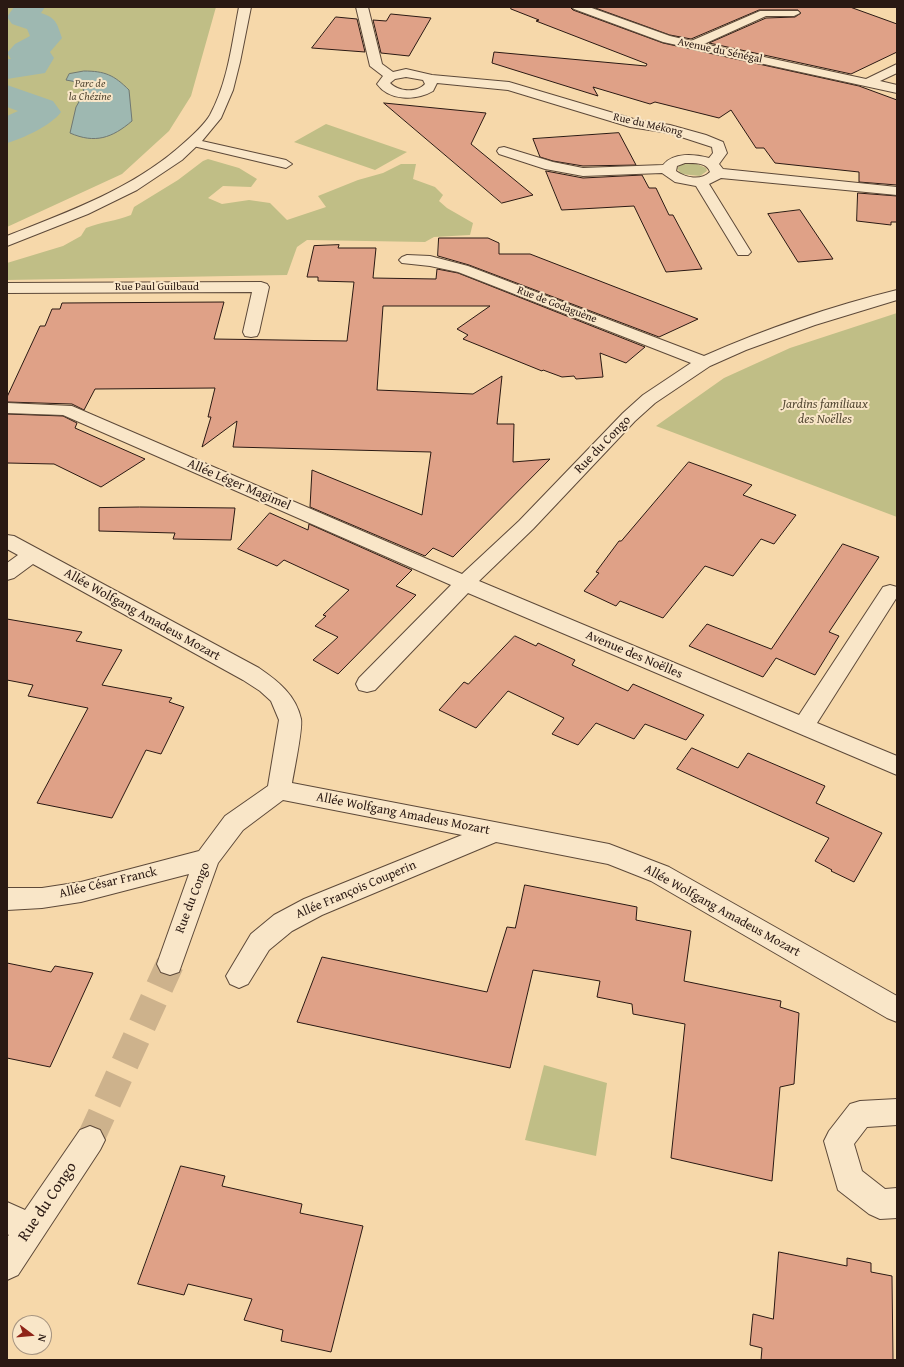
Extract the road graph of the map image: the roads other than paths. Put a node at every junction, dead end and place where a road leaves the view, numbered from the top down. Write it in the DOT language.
graph roads {
  1 [pos="245,7"];
  2 [pos="362,7"];
  3 [pos="578,7"];
  4 [pos="794,13"];
  5 [pos="691,45"];
  6 [pos="897,68"];
  7 [pos="391,76"];
  8 [pos="430,79"];
  9 [pos="867,83"];
  10 [pos="897,89"];
  11 [pos="193,143"];
  12 [pos="504,151"];
  13 [pos="286,164"];
  14 [pos="668,169"];
  15 [pos="714,169"];
  16 [pos="700,181"];
  17 [pos="897,191"];
  18 [pos="7,241"];
  19 [pos="742,252"];
  20 [pos="407,260"];
  21 [pos="7,288"];
  22 [pos="897,296"];
  23 [pos="251,332"];
  24 [pos="704,362"];
  25 [pos="7,408"];
  26 [pos="7,541"];
  27 [pos="32,555"];
  28 [pos="7,573"];
  29 [pos="465,583"];
  30 [pos="890,592"];
  31 [pos="367,684"];
  32 [pos="803,727"];
  33 [pos="897,766"];
  34 [pos="279,790"];
  35 [pos="495,832"];
  36 [pos="207,860"];
  37 [pos="7,899"];
  38 [pos="170,964"];
  39 [pos="239,976"];
  40 [pos="897,1010"];
  41 [pos="897,1112"];
  42 [pos="90,1140"];
  43 [pos="897,1203"];
  44 [pos="18,1224"];
  45 [pos="7,1264"];
  1 -- 11 [label="street"];
  2 -- 7 [label="street"];
  3 -- 5 [label="street, Avenue du Sénégal"];
  4 -- 5 [label="street"];
  5 -- 9 [label="street, Avenue du Sénégal"];
  6 -- 9 [label="street"];
  7 -- 8 [label="street"];
  7 -- 8 [label="street"];
  8 -- 15 [label="street, Rue du Mékong"];
  9 -- 10 [label="street, Avenue du Sénégal"];
  11 -- 13 [label="lane"];
  11 -- 18 [label="street"];
  12 -- 14 [label="street"];
  14 -- 15 [label="street"];
  14 -- 16 [label="street"];
  15 -- 16 [label="street"];
  15 -- 17 [label="street"];
  16 -- 19 [label="street"];
  20 -- 24 [label="street, Rue de Godaguène"];
  21 -- 23 [label="street, Rue Paul Guilbaud"];
  22 -- 24 [label="street, Rue du Congo"];
  24 -- 29 [label="street, Rue du Congo"];
  25 -- 29 [label="street, Allée Léger Magimel"];
  26 -- 27 [label="street, Allée Wolfgang Amadeus Mozart"];
  27 -- 28 [label="street"];
  27 -- 34 [label="street, Allée Wolfgang Amadeus Mozart"];
  29 -- 31 [label="street, Rue du Congo"];
  29 -- 32 [label="street, Avenue des Noëlles"];
  30 -- 32 [label="street"];
  32 -- 33 [label="street, Avenue des Noëlles"];
  34 -- 35 [label="street, Allée Wolfgang Amadeus Mozart"];
  34 -- 36 [label="street, Rue du Congo"];
  35 -- 39 [label="street, Allée François Couperin"];
  35 -- 40 [label="street, Allée Wolfgang Amadeus Mozart"];
  36 -- 37 [label="street, Allée César Franck"];
  36 -- 38 [label="street, Rue du Congo"];
  41 -- 43 [label="street"];
  42 -- 44 [label="street, Rue du Congo"];
  44 -- 45 [label="street, Rue du Congo"];
}
